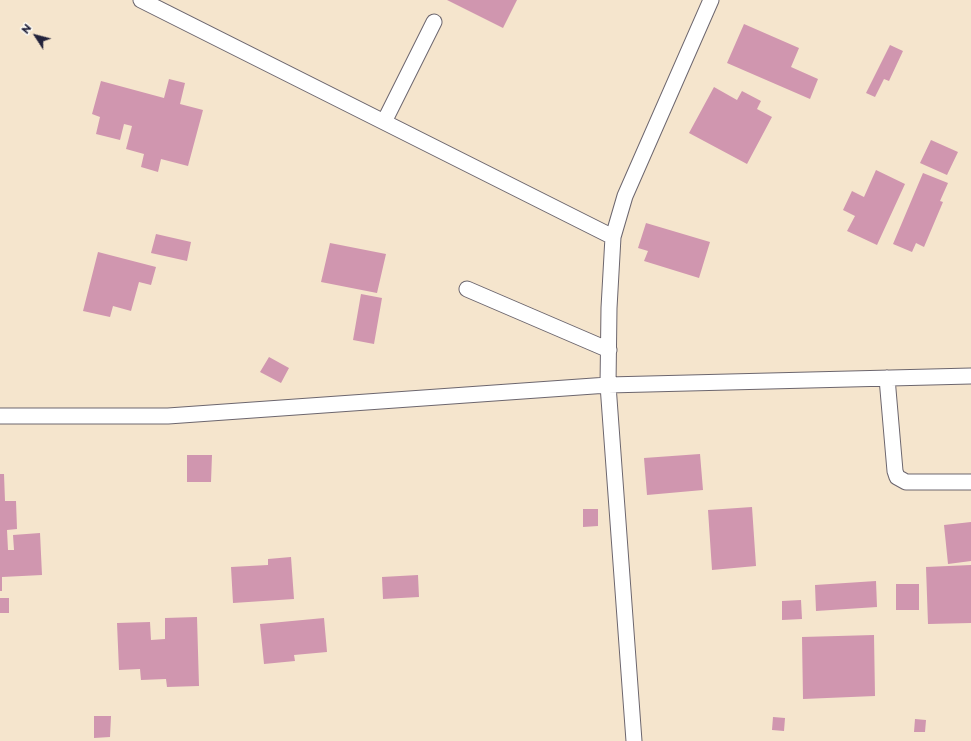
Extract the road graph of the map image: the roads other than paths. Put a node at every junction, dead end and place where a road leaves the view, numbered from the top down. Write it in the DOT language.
graph roads {
  1 [pos="141,0"];
  2 [pos="712,0"];
  3 [pos="434,22"];
  4 [pos="384,122"];
  5 [pos="613,237"];
  6 [pos="467,290"];
  7 [pos="609,350"];
  8 [pos="971,376"];
  9 [pos="887,378"];
  10 [pos="608,385"];
  11 [pos="0,416"];
  12 [pos="971,482"];
  13 [pos="634,741"];
  1 -- 4 [label="street"];
  2 -- 5 [label="street"];
  3 -- 4 [label="street"];
  4 -- 5 [label="street"];
  5 -- 7 [label="street"];
  6 -- 7 [label="street"];
  7 -- 10 [label="street"];
  8 -- 9 [label="street"];
  9 -- 10 [label="street"];
  9 -- 12 [label="street"];
  10 -- 11 [label="street"];
  10 -- 13 [label="street"];
}
